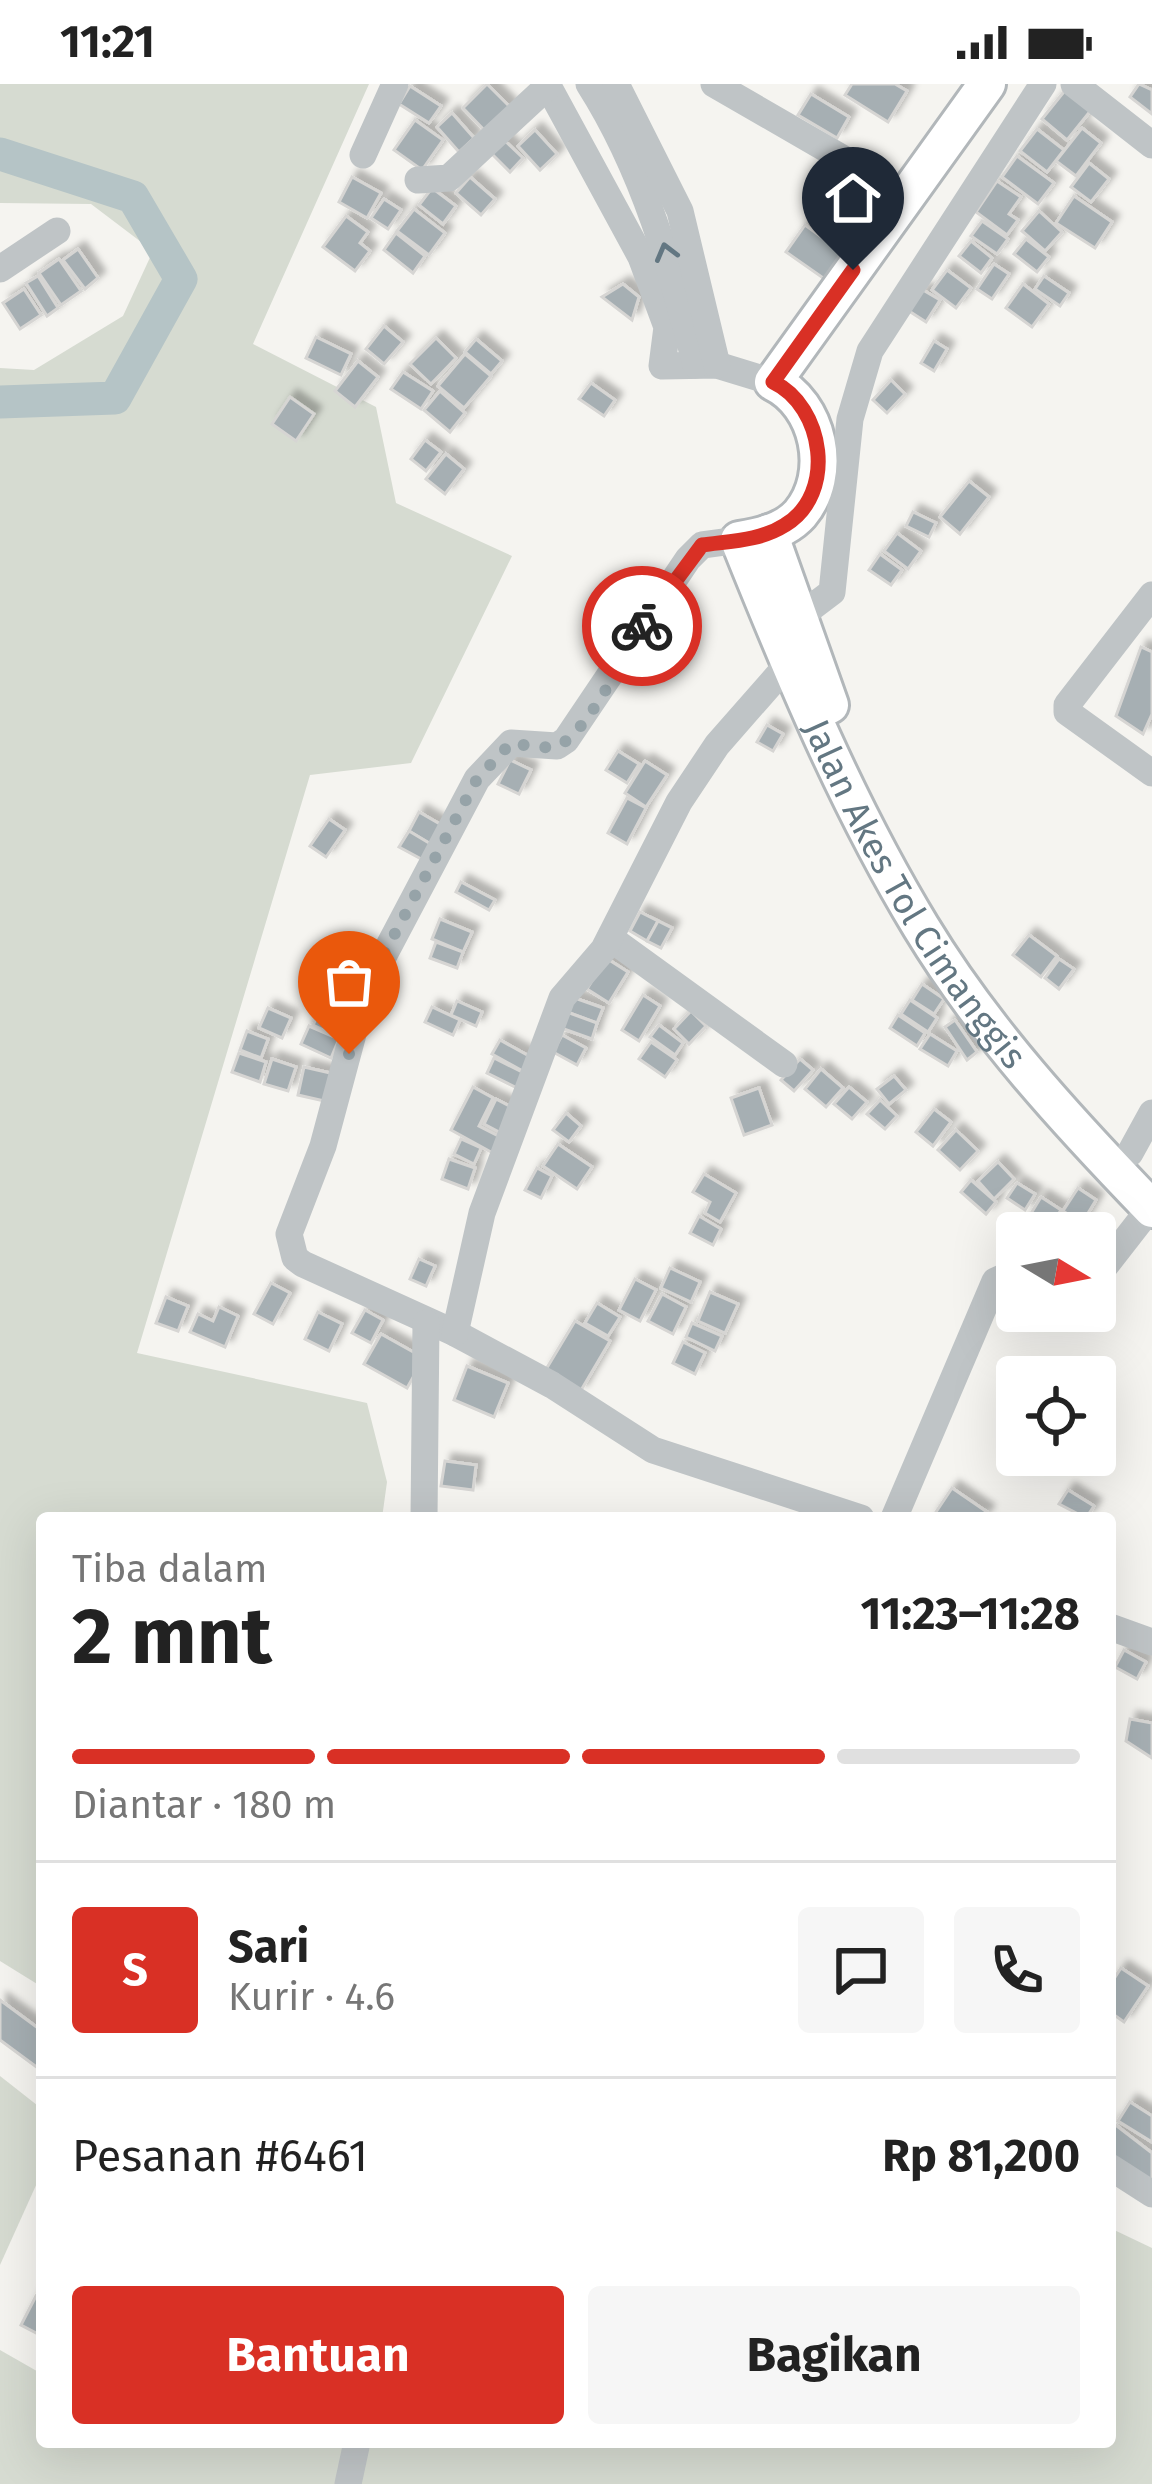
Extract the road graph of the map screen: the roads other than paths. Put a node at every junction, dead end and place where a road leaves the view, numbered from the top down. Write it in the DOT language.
graph roads {
  1 [pos="395,84"];
  2 [pos="589,84"];
  3 [pos="616,84"];
  4 [pos="714,84"];
  5 [pos="987,84"];
  6 [pos="1016,84"];
  7 [pos="1043,84"];
  8 [pos="1074,84"];
  9 [pos="548,85"];
  10 [pos="1152,145"];
  11 [pos="363,155"];
  12 [pos="418,180"];
  13 [pos="905,195"];
  14 [pos="57,231"];
  15 [pos="0,269"];
  16 [pos="706,365"];
  17 [pos="783,388"];
  18 [pos="754,536"];
  19 [pos="1152,595"];
  20 [pos="799,617"];
  21 [pos="788,664"];
  22 [pos="1152,772"];
  23 [pos="610,938"];
  24 [pos="784,1064"];
  25 [pos="1152,1113"];
  26 [pos="1079,1116"];
  27 [pos="1141,1164"];
  28 [pos="1151,1208"];
  29 [pos="1116,1252"];
  30 [pos="996,1281"];
  31 [pos="426,1323"];
  32 [pos="455,1334"];
  33 [pos="424,1512"];
  34 [pos="843,1512"];
  35 [pos="897,1512"];
  36 [pos="1116,1630"];
  37 [pos="1152,1642"];
  38 [pos="1116,2171"];
  39 [pos="1152,2194"];
  40 [pos="356,2448"];
  41 [pos="348,2484"];
  1 -- 11 [label="street"];
  16 -- 2 [label="street, one-way"];
  3 -- 16 [label="street"];
  4 -- 13 [label="street"];
  5 -- 13 [label="main road"];
  6 -- 17 [label="main road"];
  7 -- 20 [label="street"];
  8 -- 10 [label="street"];
  9 -- 12 [label="street"];
  9 -- 16 [label="street"];
  13 -- 17 [label="main road"];
  14 -- 15 [label="street"];
  16 -- 17 [label="street"];
  17 -- 18 [label="main road"];
  18 -- 20 [label="main road, Jalan Akes Tol Cimanggis"];
  18 -- 21 [label="main road, Jalan Akes Tol Cimanggis"];
  18 -- 31 [label="street"];
  19 -- 22 [label="street"];
  20 -- 26 [label="main road, Jalan Akes Tol Cimanggis"];
  21 -- 23 [label="street"];
  21 -- 26 [label="main road, Jalan Akes Tol Cimanggis"];
  23 -- 24 [label="street"];
  23 -- 32 [label="street"];
  25 -- 27 [label="street"];
  26 -- 27 [label="main road, Jalan Akes Tol Cimanggis"];
  26 -- 28 [label="main road, Jalan Akes Tol Cimanggis"];
  28 -- 29 [label="street"];
  30 -- 35 [label="street"];
  31 -- 32 [label="street"];
  31 -- 33 [label="street"];
  32 -- 34 [label="street"];
  36 -- 37 [label="street"];
  38 -- 39 [label="street"];
  40 -- 41 [label="street"];
}
